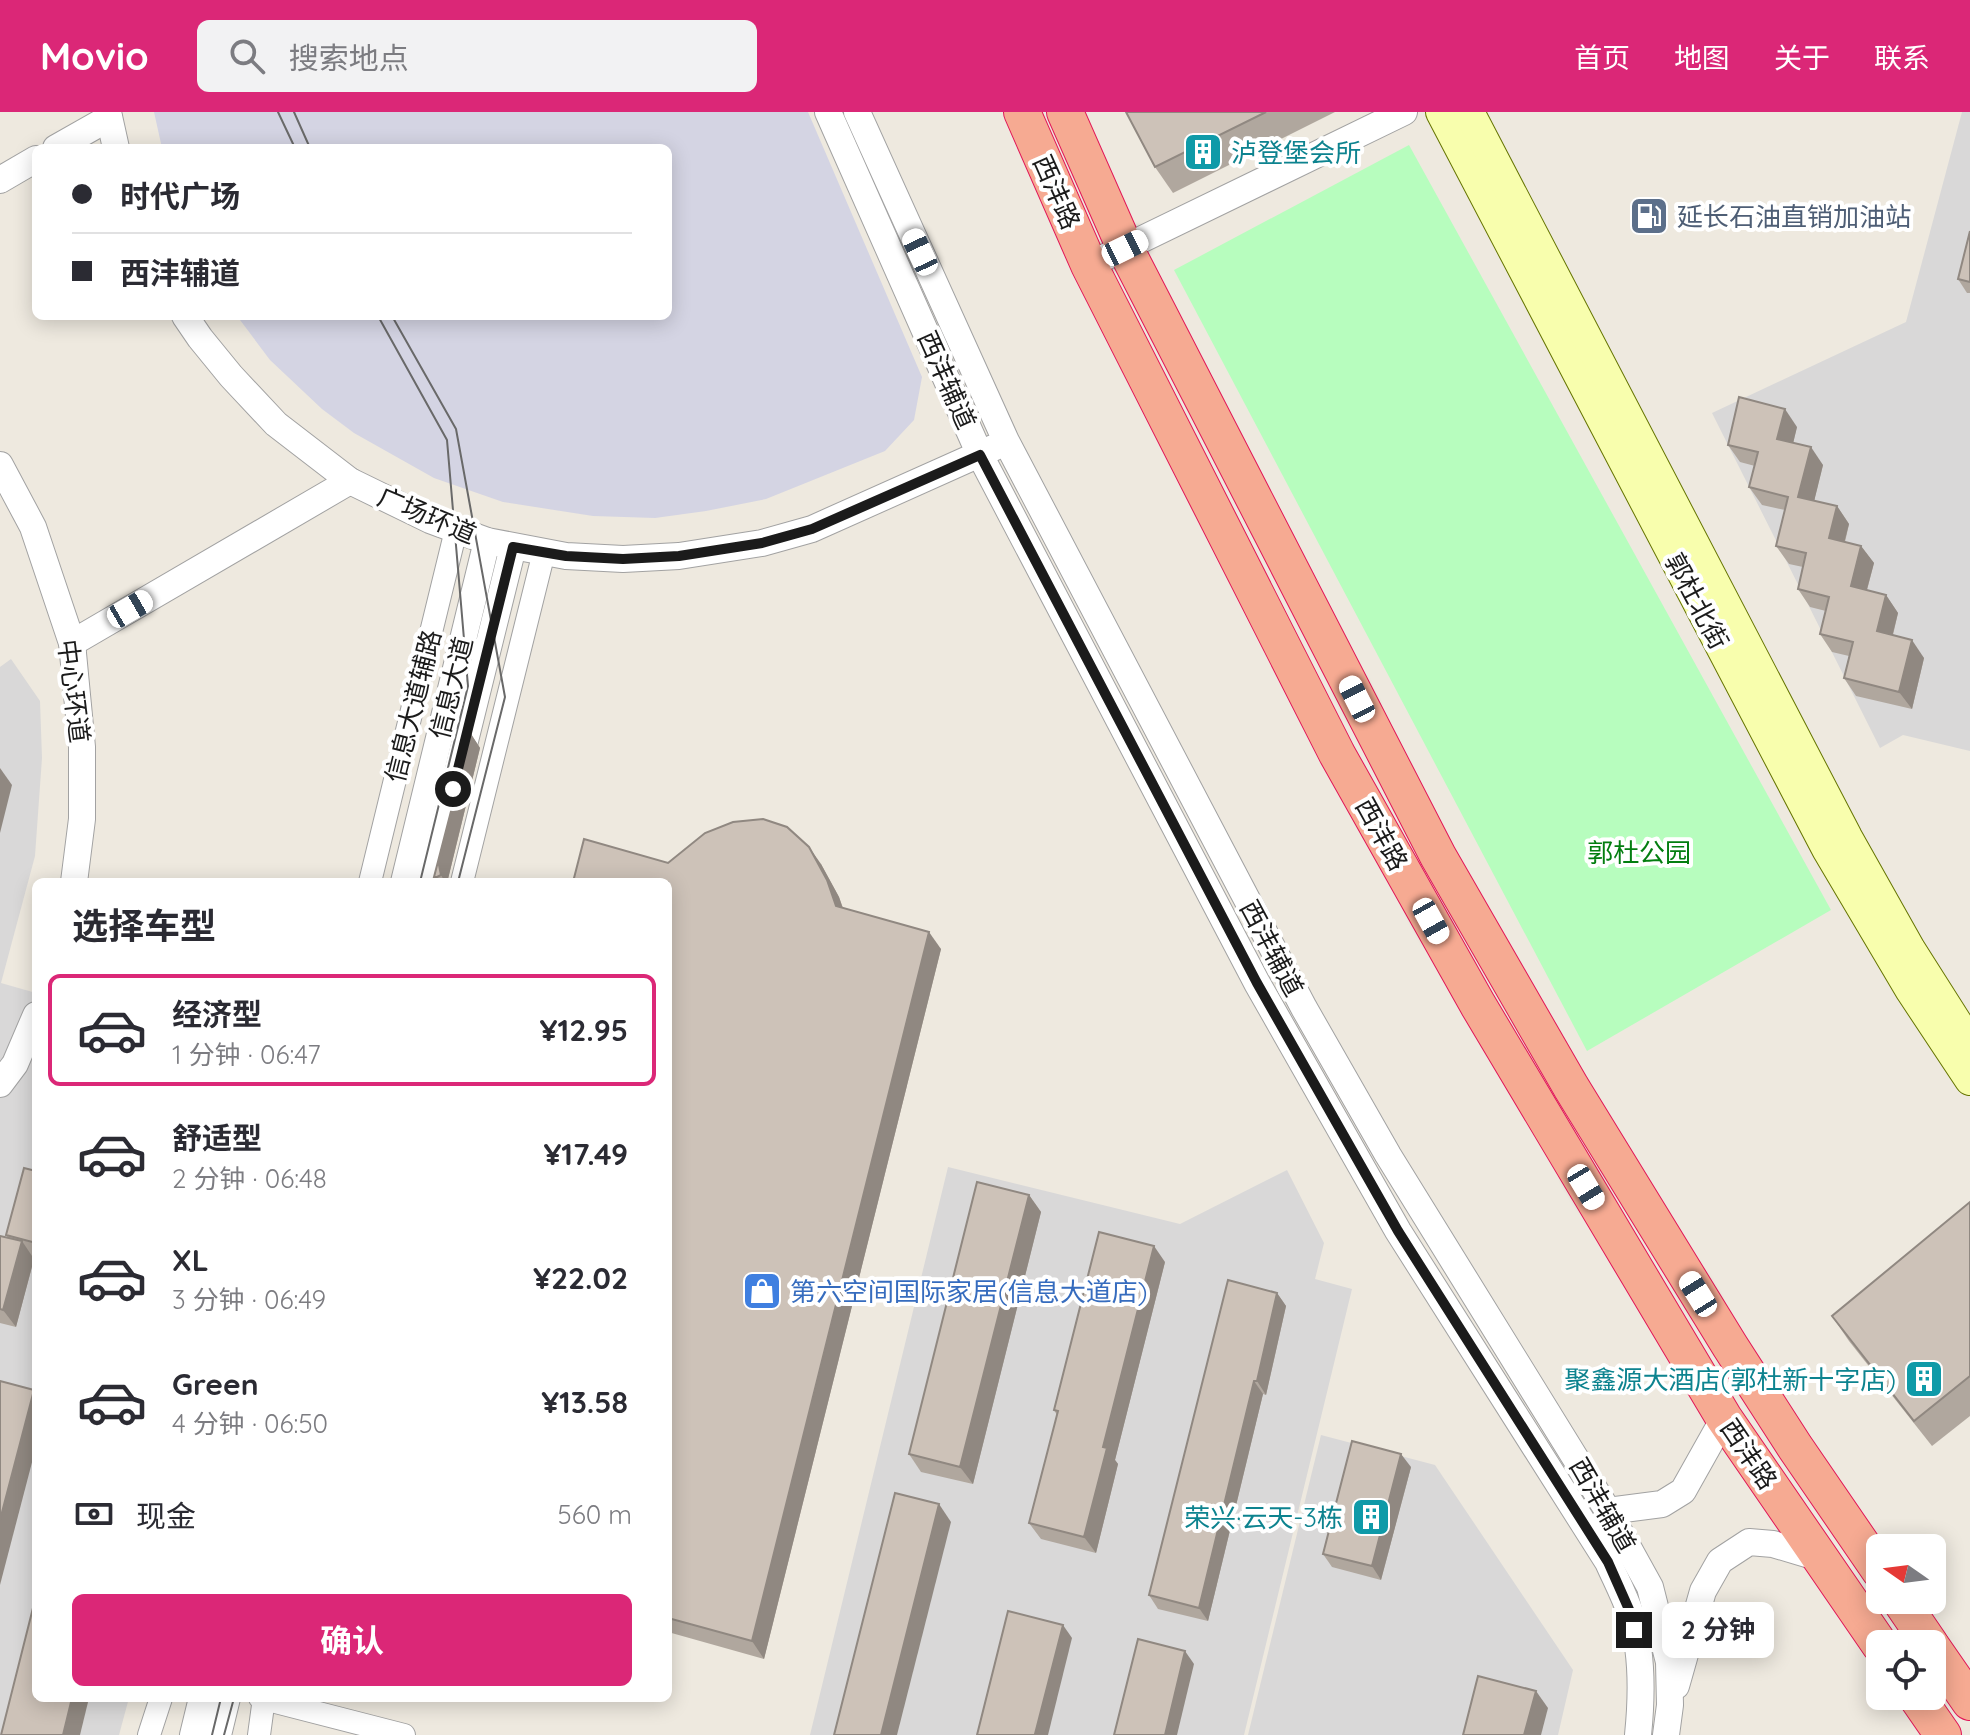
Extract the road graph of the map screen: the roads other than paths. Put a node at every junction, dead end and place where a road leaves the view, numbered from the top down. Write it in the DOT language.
graph roads {
  1 [pos="828,112"];
  2 [pos="857,112"];
  3 [pos="1022,112"];
  4 [pos="1065,112"];
  5 [pos="1404,112"];
  6 [pos="1441,112"];
  7 [pos="1469,112"];
  8 [pos="108,115"];
  9 [pos="62,144"];
  10 [pos="115,144"];
  11 [pos="32,161"];
  12 [pos="0,180"];
  13 [pos="1125,248"];
  14 [pos="1089,265"];
  15 [pos="188,320"];
  16 [pos="1006,441"];
  17 [pos="980,455"];
  18 [pos="0,465"];
  19 [pos="350,481"];
  20 [pos="456,530"];
  21 [pos="487,541"];
  22 [pos="513,547"];
  23 [pos="544,552"];
  24 [pos="72,643"];
  25 [pos="75,878"];
  26 [pos="371,878"];
  27 [pos="405,878"];
  28 [pos="431,878"];
  29 [pos="463,878"];
  30 [pos="32,1024"];
  31 [pos="1970,1044"];
  32 [pos="1970,1080"];
  33 [pos="0,1084"];
  34 [pos="1724,1418"];
  35 [pos="1608,1511"];
  36 [pos="1866,1551"];
  37 [pos="1820,1558"];
  38 [pos="1870,1630"];
  39 [pos="1946,1667"];
  40 [pos="160,1702"];
  41 [pos="201,1702"];
  42 [pos="226,1702"];
  43 [pos="262,1702"];
  44 [pos="277,1702"];
  45 [pos="1970,1702"];
  46 [pos="1670,1705"];
  47 [pos="1926,1710"];
  48 [pos="149,1735"];
  49 [pos="193,1735"];
  50 [pos="218,1735"];
  51 [pos="259,1735"];
  52 [pos="404,1735"];
  53 [pos="1638,1735"];
  54 [pos="1666,1735"];
  55 [pos="1943,1735"];
  1 -- 17 [label="street, 西沣辅道"];
  2 -- 16 [label="street, 西沣辅道"];
  3 -- 14 [label="highway, 西沣路"];
  4 -- 13 [label="highway, 西沣路"];
  5 -- 13 [label="street"];
  6 -- 32 [label="main road, 郭杜北街"];
  7 -- 31 [label="main road, 郭杜北街"];
  8 -- 9 [label="street"];
  8 -- 10 [label="street"];
  11 -- 12 [label="street"];
  13 -- 14 [label="street"];
  13 -- 36 [label="highway, 西沣路"];
  14 -- 34 [label="highway, 西沣路"];
  15 -- 19 [label="street, 广场环道"];
  16 -- 17 [label="street, 广场环道"];
  16 -- 35 [label="street, 西沣辅道"];
  17 -- 23 [label="street, 广场环道"];
  17 -- 53 [label="street, 西沣辅道"];
  18 -- 24 [label="street, 中心环道"];
  19 -- 20 [label="street, 广场环道"];
  19 -- 24 [label="street"];
  20 -- 21 [label="street, 广场环道"];
  20 -- 26 [label="street, 信息大道辅路"];
  21 -- 22 [label="street, 广场环道"];
  21 -- 27 [label="street, 信息大道"];
  22 -- 23 [label="street, 广场环道"];
  22 -- 28 [label="street, 信息大道"];
  23 -- 29 [label="street"];
  24 -- 25 [label="street, 中心环道"];
  30 -- 33 [label="street"];
  34 -- 35 [label="street"];
  34 -- 37 [label="highway, 西沣路"];
  35 -- 46 [label="street, 西沣辅道"];
  37 -- 38 [label="highway, 西沣路"];
  37 -- 46 [label="street"];
  39 -- 45 [label="highway"];
  40 -- 48 [label="street"];
  41 -- 49 [label="street"];
  42 -- 50 [label="street"];
  43 -- 51 [label="street"];
  44 -- 52 [label="street"];
  46 -- 54 [label="street"];
  47 -- 55 [label="highway"];
}
